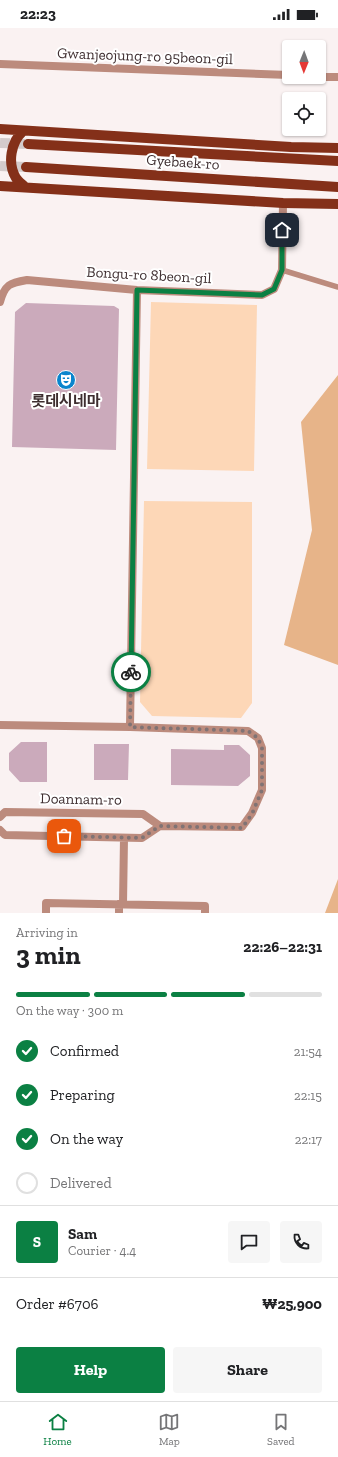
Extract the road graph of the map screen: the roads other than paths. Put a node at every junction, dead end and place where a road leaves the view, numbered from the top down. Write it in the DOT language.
graph roads {
  1 [pos="0,64"];
  2 [pos="282,75"];
  3 [pos="326,76"];
  4 [pos="338,77"];
  5 [pos="0,129"];
  6 [pos="23,131"];
  7 [pos="28,144"];
  8 [pos="338,148"];
  9 [pos="338,161"];
  10 [pos="26,167"];
  11 [pos="0,186"];
  12 [pos="24,187"];
  13 [pos="338,187"];
  14 [pos="283,203"];
  15 [pos="338,204"];
  16 [pos="282,270"];
  17 [pos="338,287"];
  18 [pos="137,290"];
  19 [pos="0,302"];
  20 [pos="0,725"];
  21 [pos="130,727"];
  22 [pos="0,817"];
  23 [pos="160,826"];
  24 [pos="0,830"];
  25 [pos="124,838"];
  26 [pos="121,904"];
  27 [pos="46,913"];
  28 [pos="119,913"];
  29 [pos="205,913"];
  1 -- 2 [label="street, Gwanjeojung-ro 95beon-gil"];
  3 -- 4 [label="street"];
  5 -- 6 [label="main road"];
  6 -- 8 [label="main road"];
  6 -- 12 [label="main road"];
  7 -- 9 [label="main road, Gyebaek-ro"];
  10 -- 13 [label="main road, Gyebaek-ro"];
  11 -- 12 [label="main road"];
  12 -- 14 [label="main road"];
  14 -- 15 [label="main road"];
  14 -- 16 [label="street"];
  16 -- 17 [label="lane"];
  16 -- 18 [label="street, Bongu-ro 8beon-gil"];
  18 -- 19 [label="street, Bongu-ro 8beon-gil"];
  18 -- 21 [label="street"];
  20 -- 21 [label="street"];
  21 -- 23 [label="street"];
  22 -- 23 [label="street, Doannam-ro"];
  23 -- 25 [label="street"];
  24 -- 25 [label="street"];
  25 -- 26 [label="street"];
  26 -- 27 [label="street"];
  26 -- 28 [label="street"];
  26 -- 29 [label="street"];
}
